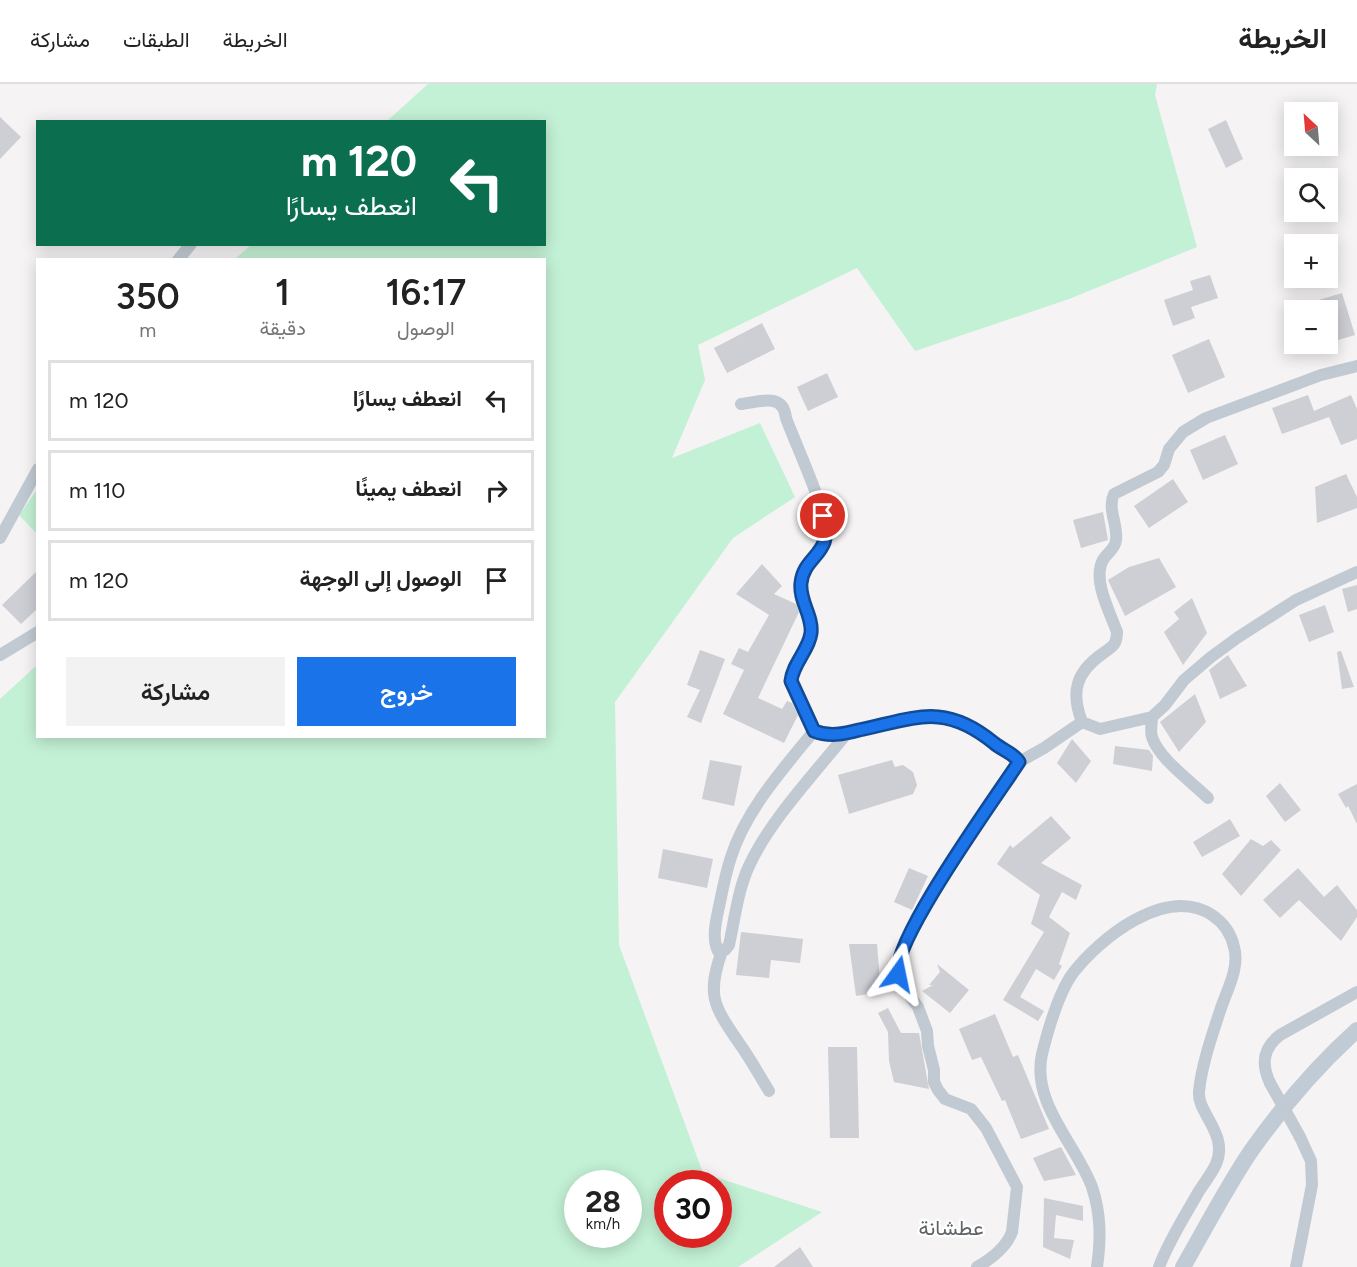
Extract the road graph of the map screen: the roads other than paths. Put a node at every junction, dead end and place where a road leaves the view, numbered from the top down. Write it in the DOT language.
graph roads {
  1 [pos="189,246"];
  2 [pos="180,258"];
  3 [pos="1357,366"];
  4 [pos="741,404"];
  5 [pos="36,473"];
  6 [pos="0,538"];
  7 [pos="1357,572"];
  8 [pos="36,633"];
  9 [pos="0,656"];
  10 [pos="1152,717"];
  11 [pos="1082,722"];
  12 [pos="814,731"];
  13 [pos="847,733"];
  14 [pos="1019,762"];
  15 [pos="1208,798"];
  16 [pos="722,951"];
  17 [pos="1357,992"];
  18 [pos="1357,1030"];
  19 [pos="769,1091"];
  20 [pos="977,1267"];
  21 [pos="1097,1267"];
  22 [pos="1159,1267"];
  23 [pos="1183,1267"];
  24 [pos="1296,1267"];
  1 -- 2 [label="street"];
  3 -- 11 [label="street"];
  4 -- 12 [label="street"];
  5 -- 6 [label="street"];
  7 -- 10 [label="street"];
  8 -- 9 [label="street"];
  10 -- 11 [label="street"];
  10 -- 15 [label="street"];
  11 -- 14 [label="street"];
  12 -- 13 [label="street"];
  12 -- 16 [label="street"];
  13 -- 14 [label="street"];
  13 -- 16 [label="street"];
  14 -- 20 [label="street"];
  16 -- 19 [label="street"];
  17 -- 24 [label="street, bridge"];
  18 -- 23 [label="main road"];
  21 -- 22 [label="street"];
}
